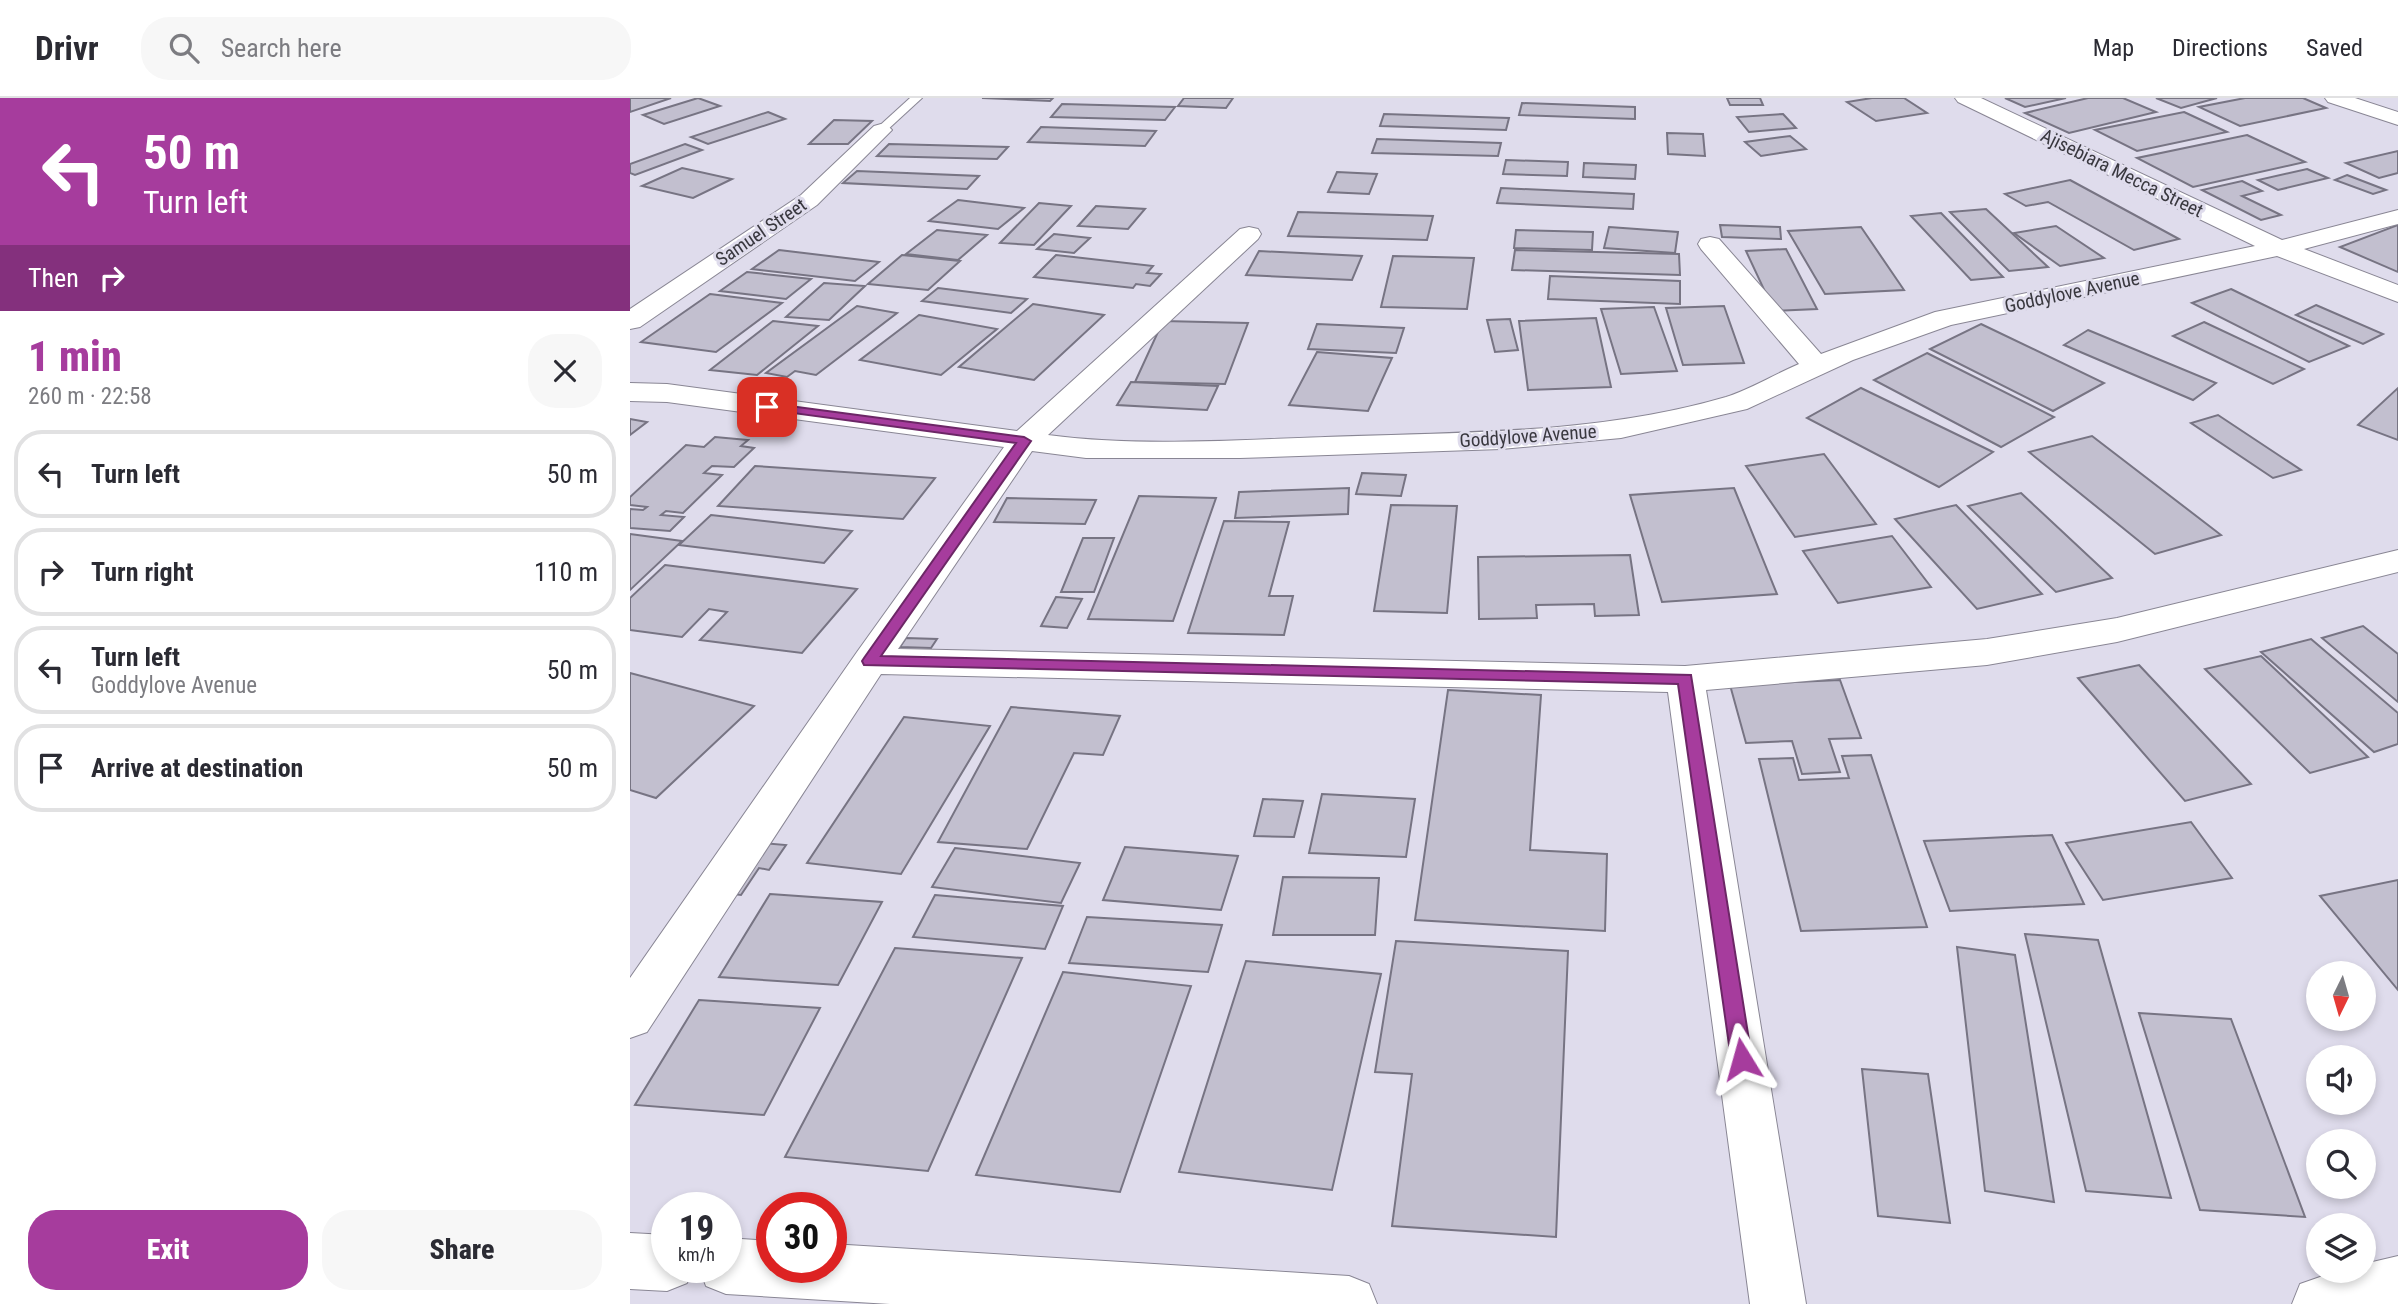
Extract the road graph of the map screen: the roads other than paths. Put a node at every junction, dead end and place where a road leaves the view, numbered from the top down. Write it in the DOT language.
graph roads {
  1 [pos="916,98"];
  2 [pos="1965,98"];
  3 [pos="2335,98"];
  4 [pos="2398,120"];
  5 [pos="881,130"];
  6 [pos="2398,217"];
  7 [pos="1249,234"];
  8 [pos="1710,244"];
  9 [pos="2279,248"];
  10 [pos="2398,294"];
  11 [pos="630,321"];
  12 [pos="1816,366"];
  13 [pos="630,392"];
  14 [pos="1024,441"];
  15 [pos="2398,561"];
  16 [pos="870,661"];
  17 [pos="1685,679"];
  18 [pos="630,1017"];
  19 [pos="630,1261"];
  20 [pos="651,1262"];
  21 [pos="742,1267"];
  22 [pos="2398,1284"];
  23 [pos="1349,1304"];
  24 [pos="1778,1304"];
  25 [pos="2319,1304"];
  1 -- 5 [label="lane"];
  2 -- 9 [label="street, Ajisebiara Mecca Street"];
  3 -- 4 [label="street"];
  5 -- 11 [label="street, Samuel Street"];
  6 -- 9 [label="street, Goddylove Avenue"];
  7 -- 14 [label="street"];
  8 -- 12 [label="street"];
  9 -- 10 [label="street, Ajisebiara Mecca Street"];
  9 -- 12 [label="street, Goddylove Avenue"];
  12 -- 14 [label="street, Goddylove Avenue"];
  13 -- 14 [label="street, Goddylove Avenue"];
  14 -- 16 [label="street"];
  15 -- 17 [label="street"];
  16 -- 17 [label="street"];
  16 -- 18 [label="street"];
  17 -- 24 [label="street"];
  19 -- 20 [label="street"];
  21 -- 23 [label="street"];
  22 -- 25 [label="street"];
}
